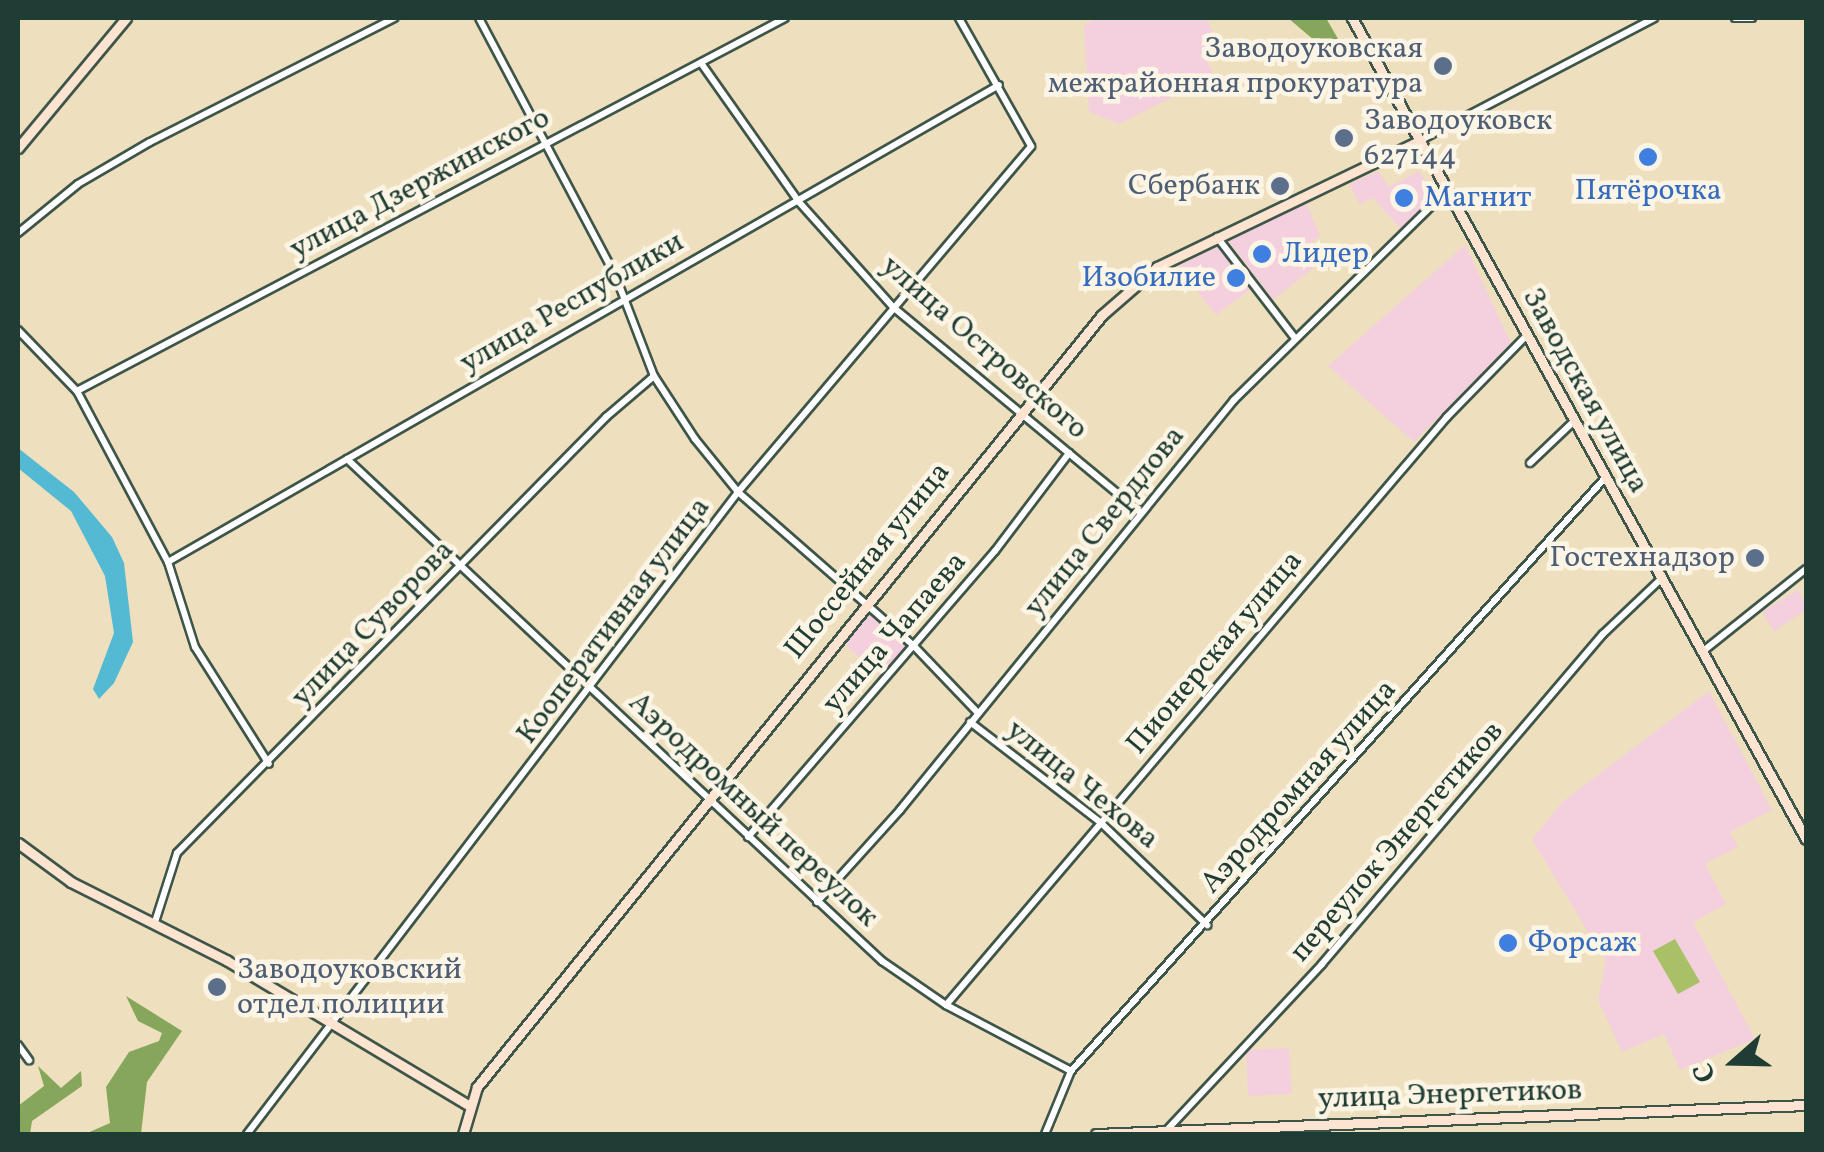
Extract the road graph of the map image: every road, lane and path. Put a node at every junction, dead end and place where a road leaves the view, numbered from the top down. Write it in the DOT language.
graph roads {
  1 [pos="126,18"];
  2 [pos="394,18"];
  3 [pos="479,18"];
  4 [pos="785,18"];
  5 [pos="958,18"];
  6 [pos="1352,18"];
  7 [pos="1654,18"];
  8 [pos="1734,18"];
  9 [pos="1752,18"];
  10 [pos="700,63"];
  11 [pos="999,84"];
  12 [pos="1421,140"];
  13 [pos="543,144"];
  14 [pos="18,148"];
  15 [pos="1448,190"];
  16 [pos="799,202"];
  17 [pos="18,234"];
  18 [pos="1217,237"];
  19 [pos="622,297"];
  20 [pos="893,307"];
  21 [pos="18,330"];
  22 [pos="1526,336"];
  23 [pos="1294,337"];
  24 [pos="654,376"];
  25 [pos="77,391"];
  26 [pos="1019,414"];
  27 [pos="1572,422"];
  28 [pos="1069,453"];
  29 [pos="347,459"];
  30 [pos="1530,463"];
  31 [pos="1604,478"];
  32 [pos="738,492"];
  33 [pos="1141,513"];
  34 [pos="168,562"];
  35 [pos="460,568"];
  36 [pos="1806,569"];
  37 [pos="1661,578"];
  38 [pos="865,602"];
  39 [pos="914,646"];
  40 [pos="1702,652"];
  41 [pos="592,691"];
  42 [pos="978,713"];
  43 [pos="970,722"];
  44 [pos="269,764"];
  45 [pos="711,798"];
  46 [pos="1100,822"];
  47 [pos="748,837"];
  48 [pos="1806,839"];
  49 [pos="18,843"];
  50 [pos="817,902"];
  51 [pos="155,922"];
  52 [pos="1207,925"];
  53 [pos="946,1005"];
  54 [pos="334,1024"];
  55 [pos="18,1044"];
  56 [pos="29,1060"];
  57 [pos="1070,1071"];
  58 [pos="467,1104"];
  59 [pos="1806,1105"];
  60 [pos="1164,1132"];
  61 [pos="247,1134"];
  62 [pos="463,1134"];
  63 [pos="1044,1134"];
  64 [pos="1096,1134"];
  1 -- 14 [label="street"];
  2 -- 17 [label="street"];
  3 -- 13 [label="street"];
  4 -- 10 [label="street, улица Дзержинского"];
  5 -- 11 [label="street"];
  6 -- 12 [label="street, Заводская улица"];
  7 -- 12 [label="street"];
  8 -- 9 [label="street"];
  10 -- 13 [label="street, улица Дзержинского"];
  10 -- 16 [label="street, улица Островского"];
  11 -- 16 [label="street, улица Республики"];
  11 -- 20 [label="street, Кооперативная улица"];
  12 -- 15 [label="street, Заводская улица"];
  12 -- 18 [label="street, Шоссейная улица"];
  13 -- 19 [label="street"];
  13 -- 25 [label="street, улица Дзержинского"];
  15 -- 22 [label="street, Заводская улица"];
  15 -- 23 [label="street, улица Свердлова"];
  16 -- 19 [label="street, улица Республики"];
  16 -- 20 [label="street, улица Островского"];
  18 -- 23 [label="street"];
  18 -- 26 [label="street, Шоссейная улица"];
  19 -- 24 [label="street"];
  19 -- 29 [label="street, улица Республики"];
  20 -- 26 [label="street, улица Островского"];
  20 -- 32 [label="street, Кооперативная улица"];
  21 -- 25 [label="street"];
  22 -- 27 [label="street, Заводская улица"];
  22 -- 46 [label="street, Пионерская улица"];
  23 -- 33 [label="street, улица Свердлова"];
  24 -- 32 [label="street"];
  24 -- 35 [label="street, улица Суворова"];
  25 -- 34 [label="street"];
  26 -- 28 [label="street, улица Островского"];
  26 -- 38 [label="street, Шоссейная улица"];
  27 -- 30 [label="street"];
  27 -- 31 [label="street, Заводская улица"];
  28 -- 33 [label="street, улица Островского"];
  28 -- 39 [label="street, улица Чапаева"];
  29 -- 34 [label="street, улица Республики"];
  29 -- 35 [label="street, Аэродромный переулок"];
  31 -- 37 [label="street, Заводская улица"];
  31 -- 52 [label="street, Аэродромная улица"];
  32 -- 38 [label="street"];
  32 -- 41 [label="street, Кооперативная улица"];
  33 -- 42 [label="street, улица Свердлова"];
  34 -- 44 [label="street"];
  35 -- 41 [label="street, Аэродромный переулок"];
  35 -- 44 [label="street, улица Суворова"];
  36 -- 40 [label="street"];
  37 -- 40 [label="street, Заводская улица"];
  37 -- 60 [label="street, переулок Энергетиков"];
  38 -- 39 [label="street"];
  38 -- 45 [label="street, Шоссейная улица"];
  39 -- 42 [label="street"];
  39 -- 47 [label="street, улица Чапаева"];
  40 -- 48 [label="street, Заводская улица"];
  41 -- 45 [label="street, Аэродромный переулок"];
  41 -- 54 [label="street, Кооперативная улица"];
  42 -- 43 [label="street, улица Свердлова"];
  43 -- 46 [label="street, улица Чехова"];
  43 -- 50 [label="street, улица Свердлова"];
  44 -- 51 [label="street, улица Суворова"];
  45 -- 47 [label="street, Аэродромный переулок"];
  45 -- 58 [label="street, Шоссейная улица"];
  46 -- 52 [label="street, улица Чехова"];
  46 -- 53 [label="street, Пионерская улица"];
  47 -- 50 [label="street, Аэродромный переулок"];
  49 -- 51 [label="street"];
  50 -- 53 [label="street, Аэродромный переулок"];
  51 -- 54 [label="street"];
  52 -- 57 [label="street, Аэродромная улица"];
  53 -- 57 [label="street, Аэродромный переулок"];
  54 -- 58 [label="street"];
  54 -- 61 [label="street, Кооперативная улица"];
  55 -- 56 [label="street"];
  57 -- 63 [label="street, Аэродромная улица"];
  58 -- 62 [label="street"];
  59 -- 60 [label="street, улица Энергетиков"];
  60 -- 64 [label="street, улица Энергетиков"];
}
